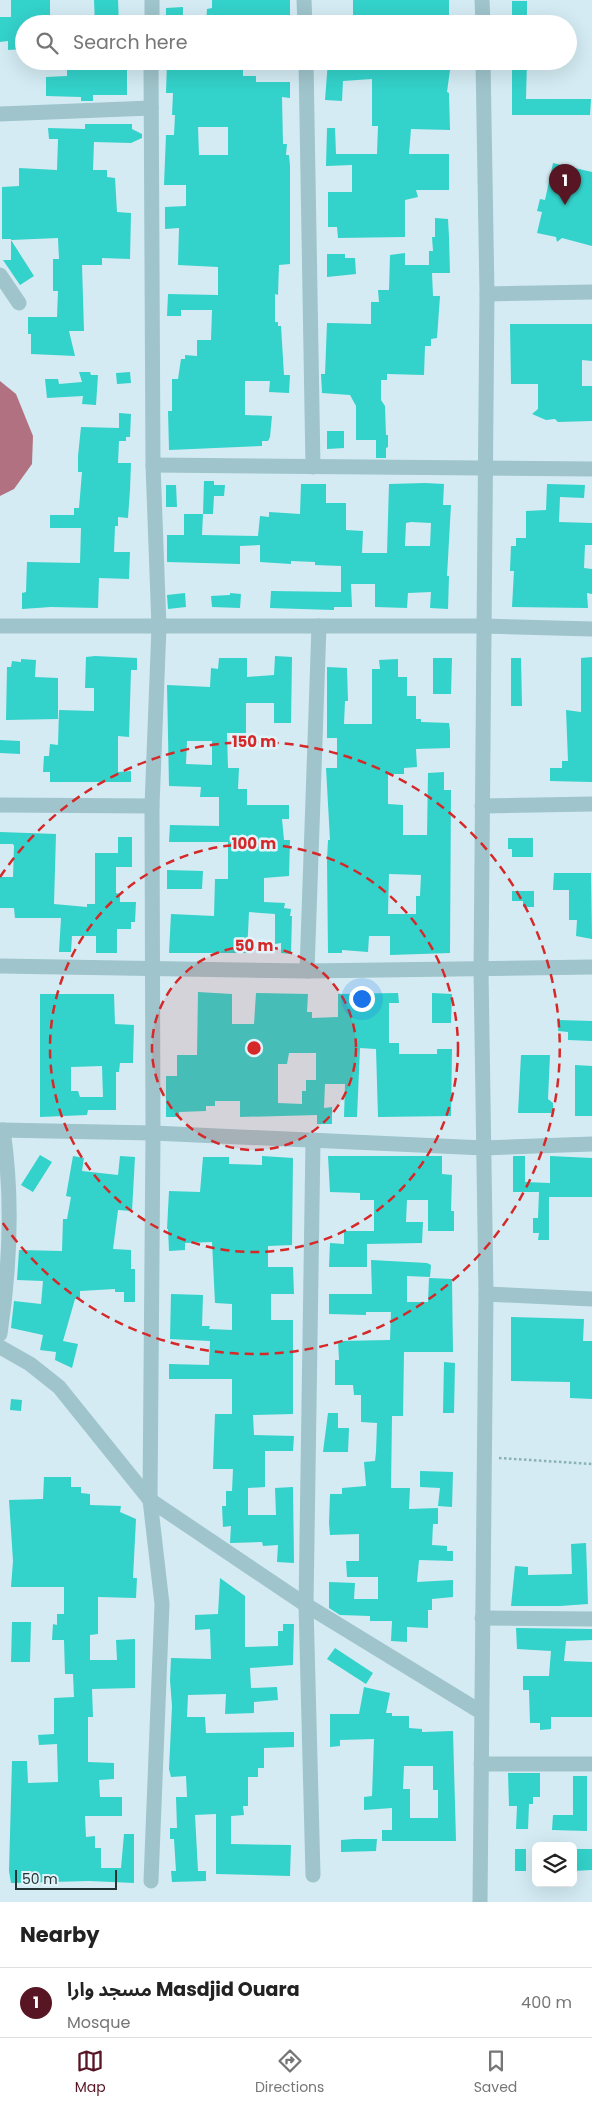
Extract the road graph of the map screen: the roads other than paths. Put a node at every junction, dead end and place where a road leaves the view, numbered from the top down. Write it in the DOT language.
graph roads {
  1 [pos="152,0"];
  2 [pos="304,0"];
  3 [pos="482,0"];
  4 [pos="152,15"];
  5 [pos="305,15"];
  6 [pos="483,15"];
  7 [pos="151,70"];
  8 [pos="306,70"];
  9 [pos="483,70"];
  10 [pos="151,108"];
  11 [pos="0,114"];
  12 [pos="0,275"];
  13 [pos="592,292"];
  14 [pos="487,294"];
  15 [pos="18,304"];
  16 [pos="153,465"];
  17 [pos="313,467"];
  18 [pos="485,468"];
  19 [pos="592,469"];
  20 [pos="0,626"];
  21 [pos="319,626"];
  22 [pos="483,626"];
  23 [pos="159,627"];
  24 [pos="592,628"];
  25 [pos="592,804"];
  26 [pos="0,805"];
  27 [pos="152,806"];
  28 [pos="482,806"];
  29 [pos="0,966"];
  30 [pos="592,967"];
  31 [pos="153,968"];
  32 [pos="481,970"];
  33 [pos="307,971"];
  34 [pos="2,1130"];
  35 [pos="153,1133"];
  36 [pos="313,1140"];
  37 [pos="592,1144"];
  38 [pos="484,1148"];
  39 [pos="486,1294"];
  40 [pos="592,1299"];
  41 [pos="0,1334"];
  42 [pos="0,1347"];
  43 [pos="150,1500"];
  44 [pos="306,1605"];
  45 [pos="482,1618"];
  46 [pos="592,1619"];
  47 [pos="481,1712"];
  48 [pos="481,1764"];
  49 [pos="592,1764"];
  50 [pos="313,1875"];
  51 [pos="151,1882"];
  52 [pos="480,1902"];
  1 -- 4 [label="street"];
  2 -- 5 [label="street"];
  3 -- 6 [label="street"];
  7 -- 10 [label="street"];
  8 -- 17 [label="street"];
  9 -- 14 [label="street"];
  10 -- 11 [label="street"];
  10 -- 16 [label="street"];
  12 -- 15 [label="street"];
  13 -- 14 [label="street"];
  14 -- 18 [label="street"];
  16 -- 17 [label="street"];
  16 -- 23 [label="street"];
  17 -- 18 [label="street"];
  18 -- 19 [label="street"];
  18 -- 22 [label="street"];
  20 -- 23 [label="street"];
  21 -- 22 [label="street"];
  21 -- 23 [label="street"];
  21 -- 33 [label="street"];
  22 -- 24 [label="street"];
  22 -- 28 [label="street"];
  23 -- 27 [label="street"];
  25 -- 28 [label="street"];
  26 -- 27 [label="street"];
  27 -- 31 [label="street"];
  28 -- 32 [label="street"];
  29 -- 31 [label="street"];
  30 -- 32 [label="street"];
  31 -- 33 [label="street"];
  31 -- 35 [label="street"];
  32 -- 33 [label="street"];
  32 -- 38 [label="street"];
  34 -- 35 [label="street"];
  34 -- 41 [label="street"];
  35 -- 36 [label="street"];
  35 -- 43 [label="street"];
  36 -- 38 [label="street"];
  36 -- 44 [label="street"];
  37 -- 38 [label="street"];
  38 -- 39 [label="street"];
  39 -- 40 [label="street"];
  39 -- 45 [label="street"];
  42 -- 43 [label="street"];
  43 -- 44 [label="street"];
  43 -- 51 [label="street"];
  44 -- 47 [label="street"];
  44 -- 50 [label="street"];
  45 -- 46 [label="street"];
  45 -- 47 [label="street"];
  47 -- 48 [label="street"];
  48 -- 49 [label="street"];
  48 -- 52 [label="street"];
}
